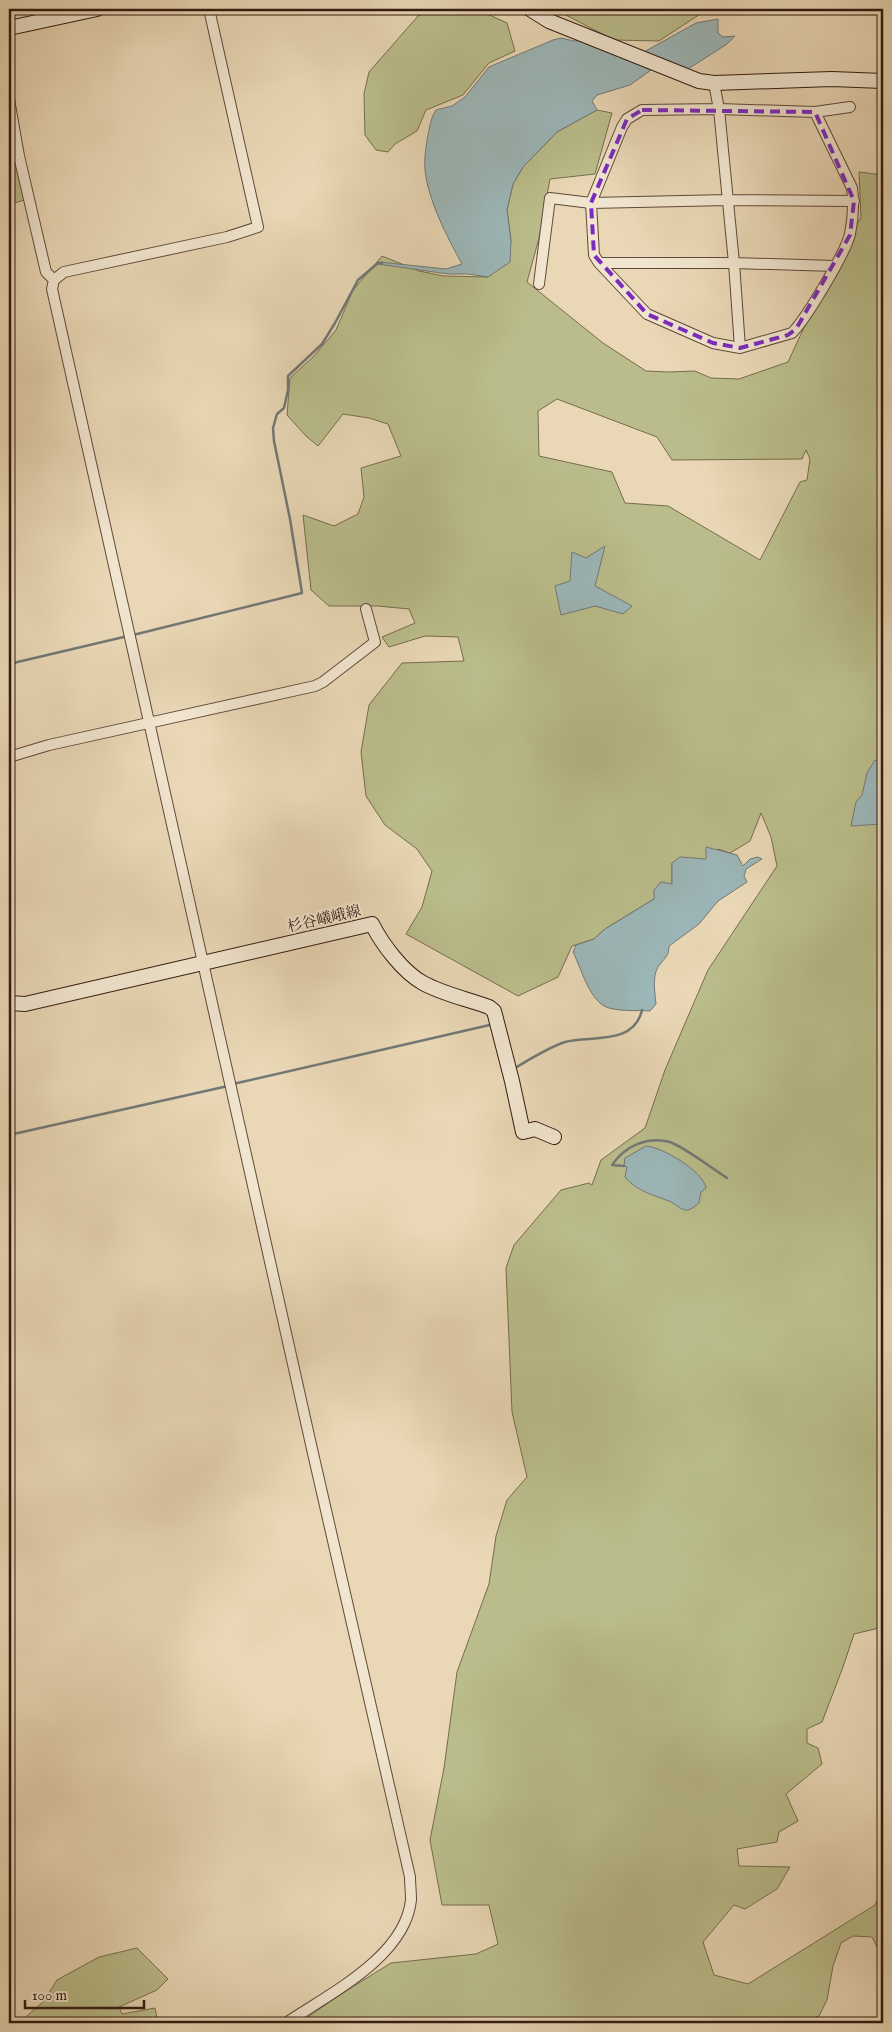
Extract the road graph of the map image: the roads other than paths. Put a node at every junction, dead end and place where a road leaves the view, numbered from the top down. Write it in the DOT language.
graph roads {
  1 [pos="97,9"];
  2 [pos="209,9"];
  3 [pos="530,9"];
  4 [pos="9,28"];
  5 [pos="883,81"];
  6 [pos="714,83"];
  7 [pos="9,99"];
  8 [pos="850,107"];
  9 [pos="719,109"];
  10 [pos="815,112"];
  11 [pos="728,200"];
  12 [pos="854,201"];
  13 [pos="592,203"];
  14 [pos="734,262"];
  15 [pos="599,263"];
  16 [pos="835,266"];
  17 [pos="54,280"];
  18 [pos="538,284"];
  19 [pos="740,348"];
  20 [pos="366,609"];
  21 [pos="150,723"];
  22 [pos="9,757"];
  23 [pos="203,963"];
  24 [pos="9,1003"];
  25 [pos="554,1137"];
  26 [pos="286,2023"];
  1 -- 4 [label="main road"];
  2 -- 17 [label="street"];
  3 -- 6 [label="main road"];
  5 -- 6 [label="main road"];
  6 -- 9 [label="street"];
  7 -- 17 [label="street"];
  8 -- 10 [label="street"];
  9 -- 10 [label="street"];
  9 -- 11 [label="street"];
  9 -- 13 [label="street"];
  10 -- 12 [label="street"];
  11 -- 12 [label="street"];
  11 -- 13 [label="street"];
  11 -- 14 [label="street"];
  12 -- 16 [label="street"];
  13 -- 15 [label="street"];
  13 -- 18 [label="street"];
  14 -- 15 [label="street"];
  14 -- 16 [label="street"];
  14 -- 19 [label="street"];
  15 -- 19 [label="street"];
  16 -- 19 [label="street"];
  17 -- 21 [label="street"];
  20 -- 21 [label="street"];
  21 -- 22 [label="street"];
  21 -- 23 [label="street"];
  23 -- 24 [label="main road, 杉谷嶬峨線"];
  23 -- 25 [label="main road, 杉谷嶬峨線"];
  23 -- 26 [label="street"];
}
